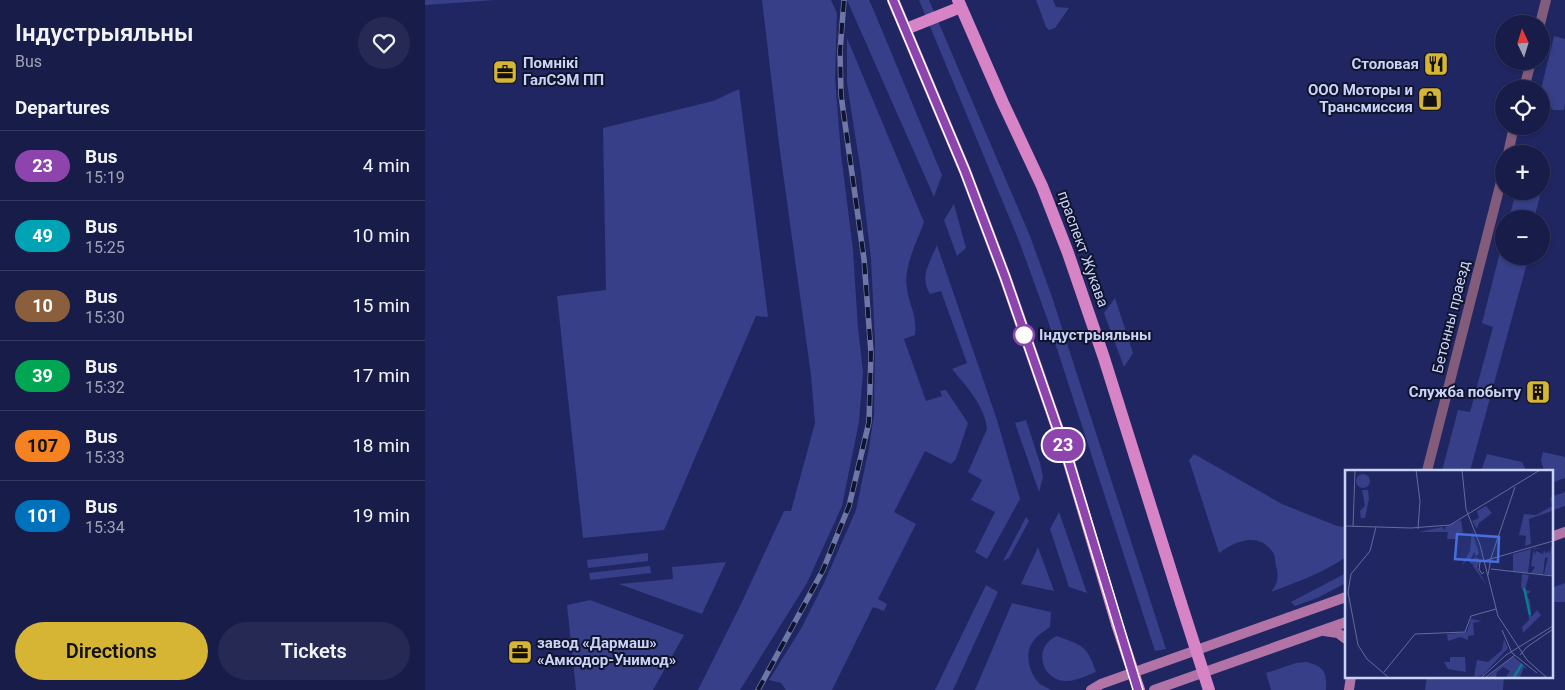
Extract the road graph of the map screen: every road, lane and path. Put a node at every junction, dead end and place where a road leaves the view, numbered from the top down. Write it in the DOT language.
graph roads {
  1 [pos="1546,0"];
  2 [pos="894,3"];
  3 [pos="959,4"];
  4 [pos="1542,15"];
  5 [pos="906,30"];
  6 [pos="1496,200"];
  7 [pos="1427,470"];
  8 [pos="1565,532"];
  9 [pos="1553,536"];
  10 [pos="1343,599"];
  11 [pos="1345,622"];
  12 [pos="1323,630"];
  13 [pos="1345,638"];
  14 [pos="1091,690"];
  15 [pos="1139,690"];
  16 [pos="1154,690"];
  17 [pos="1209,690"];
  1 -- 4 [label="street"];
  2 -- 5 [label="main road"];
  3 -- 5 [label="main road"];
  3 -- 17 [label="main road, праспект Жукава, bridge"];
  5 -- 15 [label="main road, bridge"];
  6 -- 7 [label="street, Бетонны праезд"];
  8 -- 9 [label="main road"];
  10 -- 14 [label="main road"];
  11 -- 12 [label="main road"];
  12 -- 13 [label="main road"];
  12 -- 16 [label="main road"];
}
